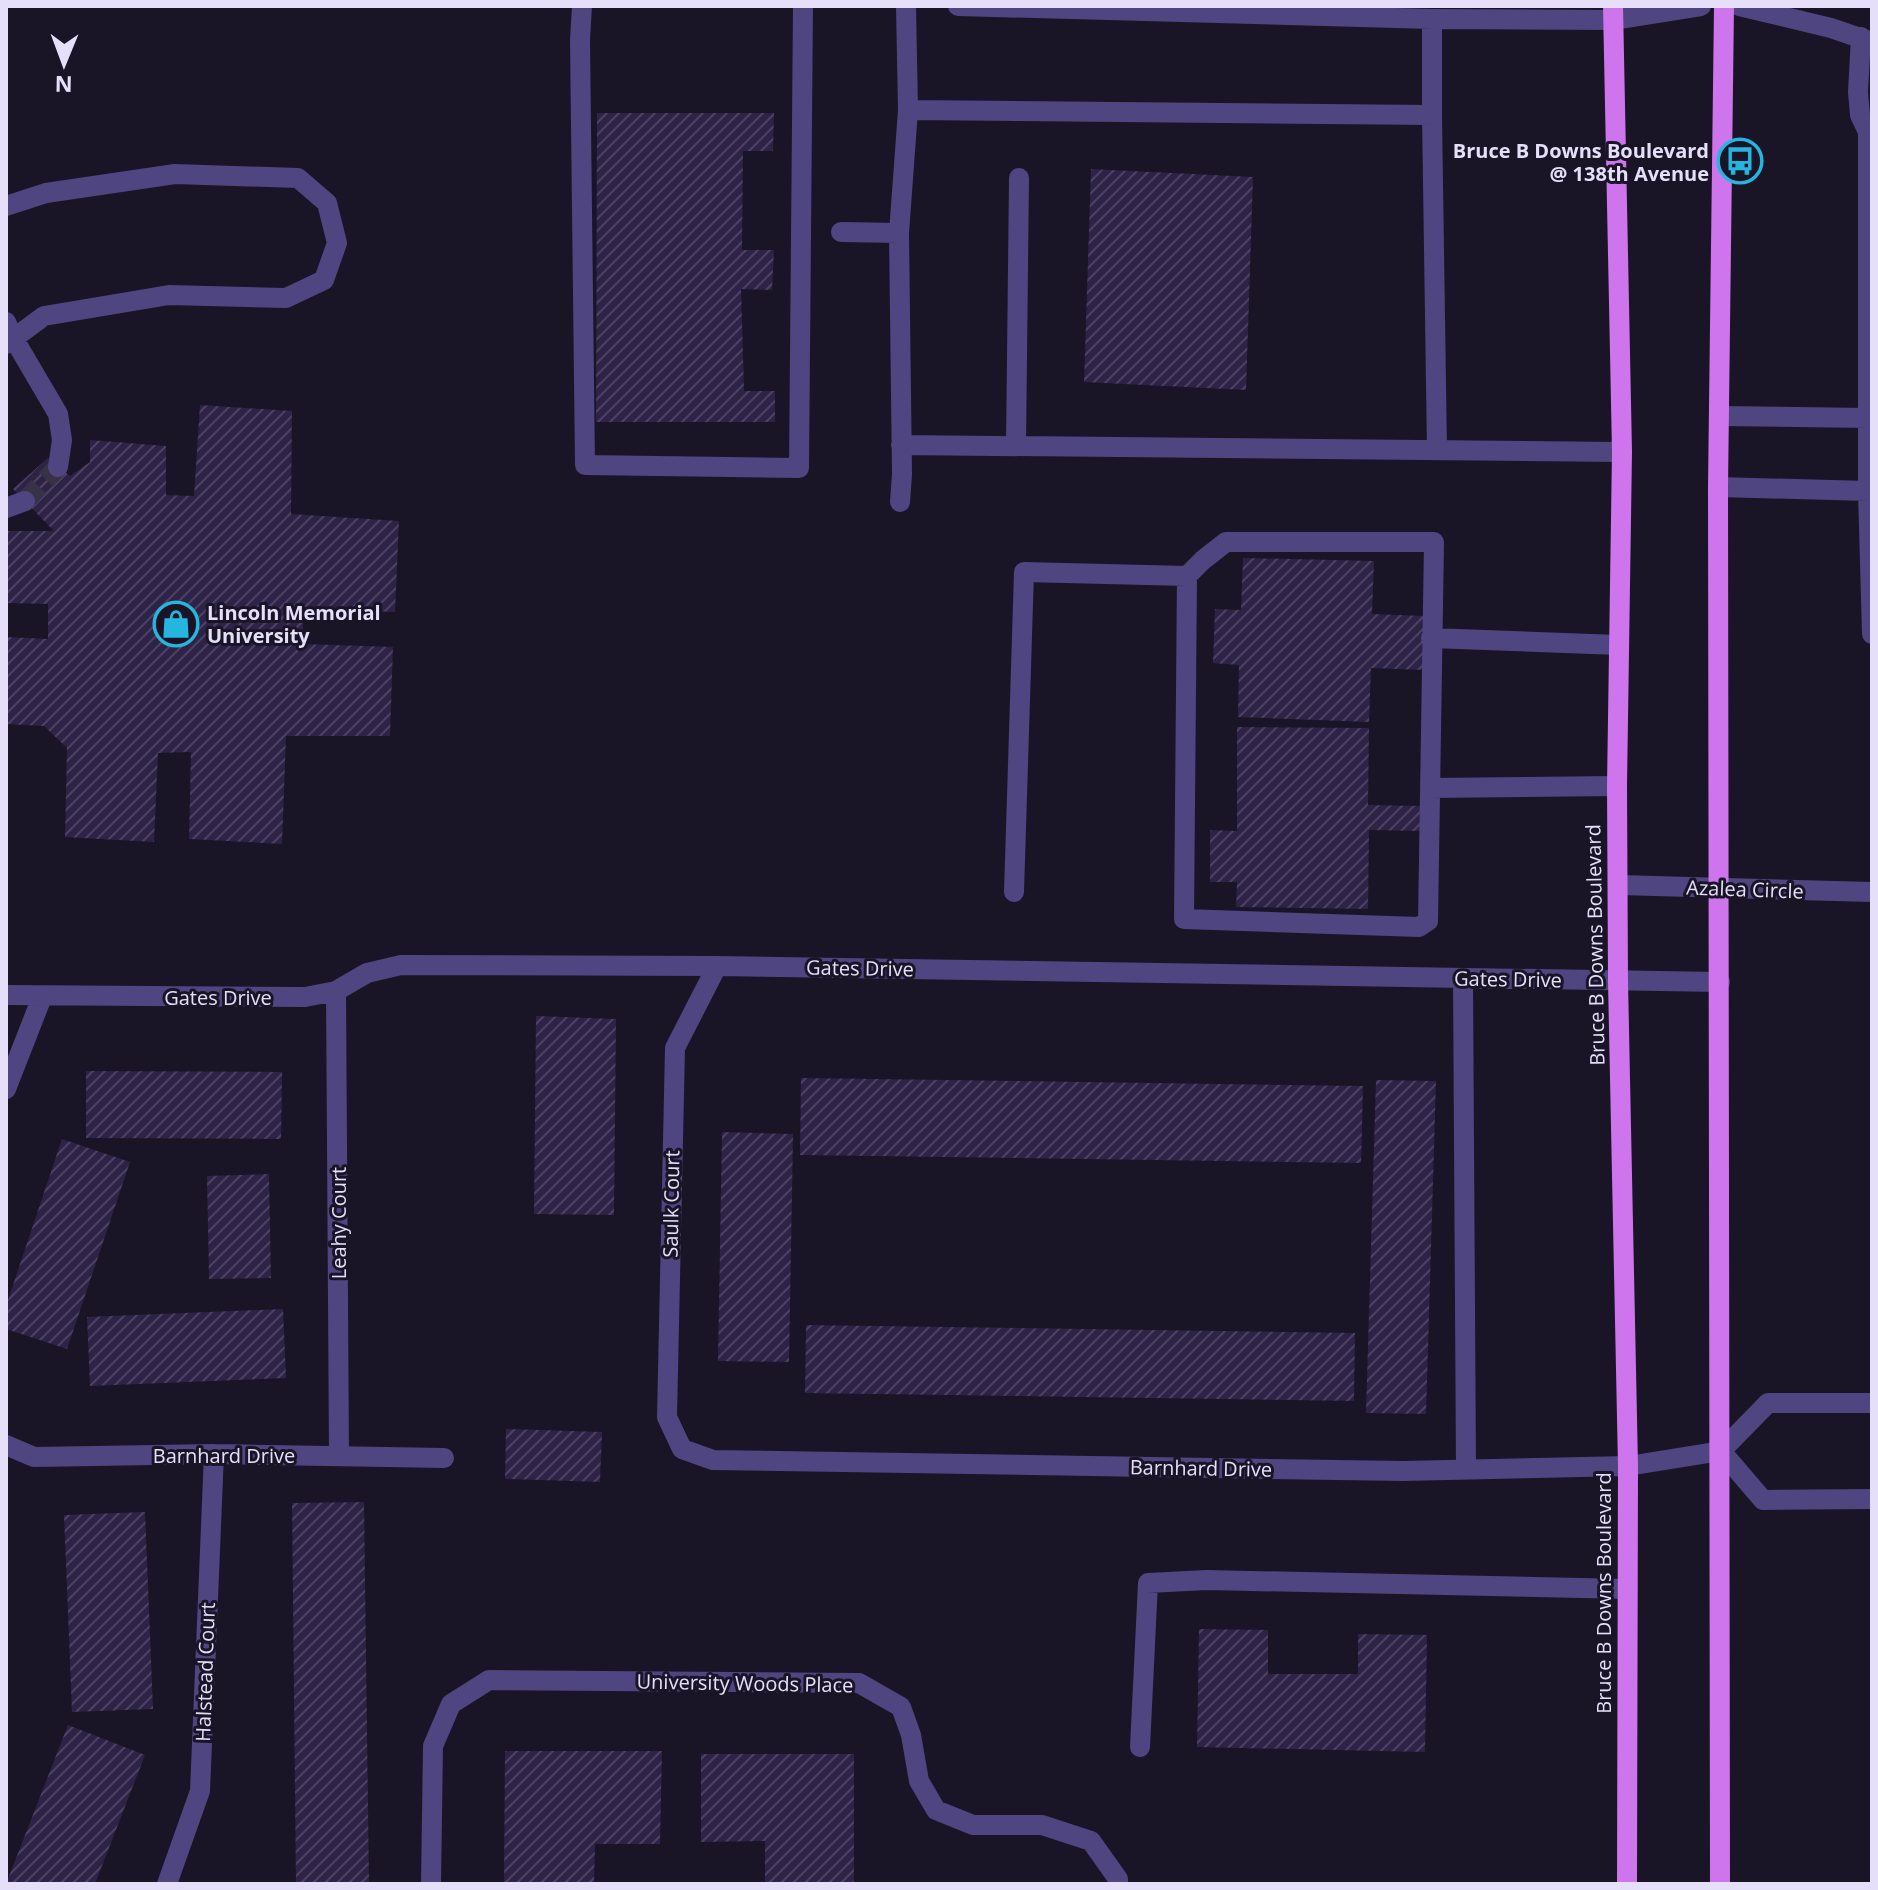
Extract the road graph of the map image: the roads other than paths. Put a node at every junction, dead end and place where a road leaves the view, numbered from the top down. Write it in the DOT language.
graph roads {
  1 [pos="582,6"];
  2 [pos="803,6"];
  3 [pos="906,6"];
  4 [pos="958,6"];
  5 [pos="1701,6"];
  6 [pos="1724,6"];
  7 [pos="1739,6"];
  8 [pos="1613,13"];
  9 [pos="1432,19"];
  10 [pos="1868,37"];
  11 [pos="908,110"];
  12 [pos="1432,115"];
  13 [pos="1870,128"];
  14 [pos="1019,178"];
  15 [pos="6,206"];
  16 [pos="841,232"];
  17 [pos="899,233"];
  18 [pos="9,335"];
  19 [pos="1719,416"];
  20 [pos="1871,417"];
  21 [pos="901,445"];
  22 [pos="1016,446"];
  23 [pos="1437,451"];
  24 [pos="1622,452"];
  25 [pos="58,467"];
  26 [pos="1718,487"];
  27 [pos="1870,493"];
  28 [pos="900,502"];
  29 [pos="1187,576"];
  30 [pos="1872,634"];
  31 [pos="1431,638"];
  32 [pos="1619,645"];
  33 [pos="1617,786"];
  34 [pos="1430,788"];
  35 [pos="1619,885"];
  36 [pos="1720,889"];
  37 [pos="1014,892"];
  38 [pos="1872,892"];
  39 [pos="717,966"];
  40 [pos="1463,979"];
  41 [pos="1618,981"];
  42 [pos="1720,982"];
  43 [pos="336,991"];
  44 [pos="6,995"];
  45 [pos="42,997"];
  46 [pos="6,1089"];
  47 [pos="1872,1403"];
  48 [pos="6,1445"];
  49 [pos="682,1449"];
  50 [pos="1721,1451"];
  51 [pos="214,1454"];
  52 [pos="339,1455"];
  53 [pos="444,1458"];
  54 [pos="1628,1466"];
  55 [pos="1466,1470"];
  56 [pos="1872,1499"];
  57 [pos="1627,1589"];
  58 [pos="1140,1747"];
  59 [pos="167,1884"];
  60 [pos="431,1884"];
  61 [pos="1118,1884"];
  62 [pos="1627,1884"];
  63 [pos="1720,1884"];
  1 -- 2 [label="street"];
  3 -- 11 [label="street"];
  4 -- 9 [label="street"];
  5 -- 8 [label="street"];
  6 -- 19 [label="main road"];
  7 -- 10 [label="street"];
  8 -- 9 [label="street"];
  8 -- 24 [label="main road, Bruce B Downs Boulevard"];
  9 -- 12 [label="street"];
  10 -- 13 [label="street"];
  11 -- 12 [label="street"];
  11 -- 17 [label="street"];
  12 -- 23 [label="street"];
  13 -- 20 [label="street"];
  14 -- 22 [label="street"];
  15 -- 18 [label="street"];
  16 -- 17 [label="street"];
  17 -- 21 [label="street"];
  18 -- 25 [label="street"];
  19 -- 20 [label="street"];
  19 -- 26 [label="main road"];
  20 -- 27 [label="street"];
  21 -- 22 [label="street"];
  21 -- 28 [label="street"];
  22 -- 23 [label="street"];
  23 -- 24 [label="street"];
  24 -- 32 [label="main road, Bruce B Downs Boulevard"];
  26 -- 27 [label="street"];
  26 -- 36 [label="main road"];
  27 -- 30 [label="street"];
  29 -- 31 [label="street"];
  29 -- 34 [label="street"];
  29 -- 37 [label="street"];
  31 -- 32 [label="street"];
  31 -- 34 [label="street"];
  32 -- 33 [label="main road, Bruce B Downs Boulevard"];
  33 -- 34 [label="street"];
  33 -- 35 [label="main road, Bruce B Downs Boulevard"];
  35 -- 36 [label="street, Azalea Circle"];
  35 -- 41 [label="main road, Bruce B Downs Boulevard"];
  36 -- 38 [label="street, Azalea Circle"];
  36 -- 42 [label="main road"];
  39 -- 40 [label="street, Gates Drive"];
  39 -- 43 [label="street, Gates Drive"];
  39 -- 49 [label="street, Saulk Court"];
  40 -- 41 [label="street, Gates Drive"];
  40 -- 55 [label="street"];
  41 -- 42 [label="street, Gates Drive"];
  41 -- 54 [label="main road, Bruce B Downs Boulevard"];
  42 -- 50 [label="main road"];
  43 -- 45 [label="street, Gates Drive"];
  43 -- 52 [label="street, Leahy Court"];
  44 -- 45 [label="street, Gates Drive"];
  45 -- 46 [label="street"];
  47 -- 50 [label="street"];
  48 -- 51 [label="street, Barnhard Drive"];
  49 -- 55 [label="street, Barnhard Drive"];
  50 -- 54 [label="street, Barnhard Drive"];
  50 -- 56 [label="street"];
  50 -- 63 [label="main road"];
  51 -- 52 [label="street, Barnhard Drive"];
  51 -- 59 [label="street, Halstead Court"];
  52 -- 53 [label="street, Barnhard Drive"];
  54 -- 55 [label="street, Barnhard Drive"];
  54 -- 57 [label="main road, Bruce B Downs Boulevard"];
  57 -- 58 [label="street"];
  57 -- 62 [label="main road, Bruce B Downs Boulevard"];
  60 -- 61 [label="street, University Woods Place"];
}
